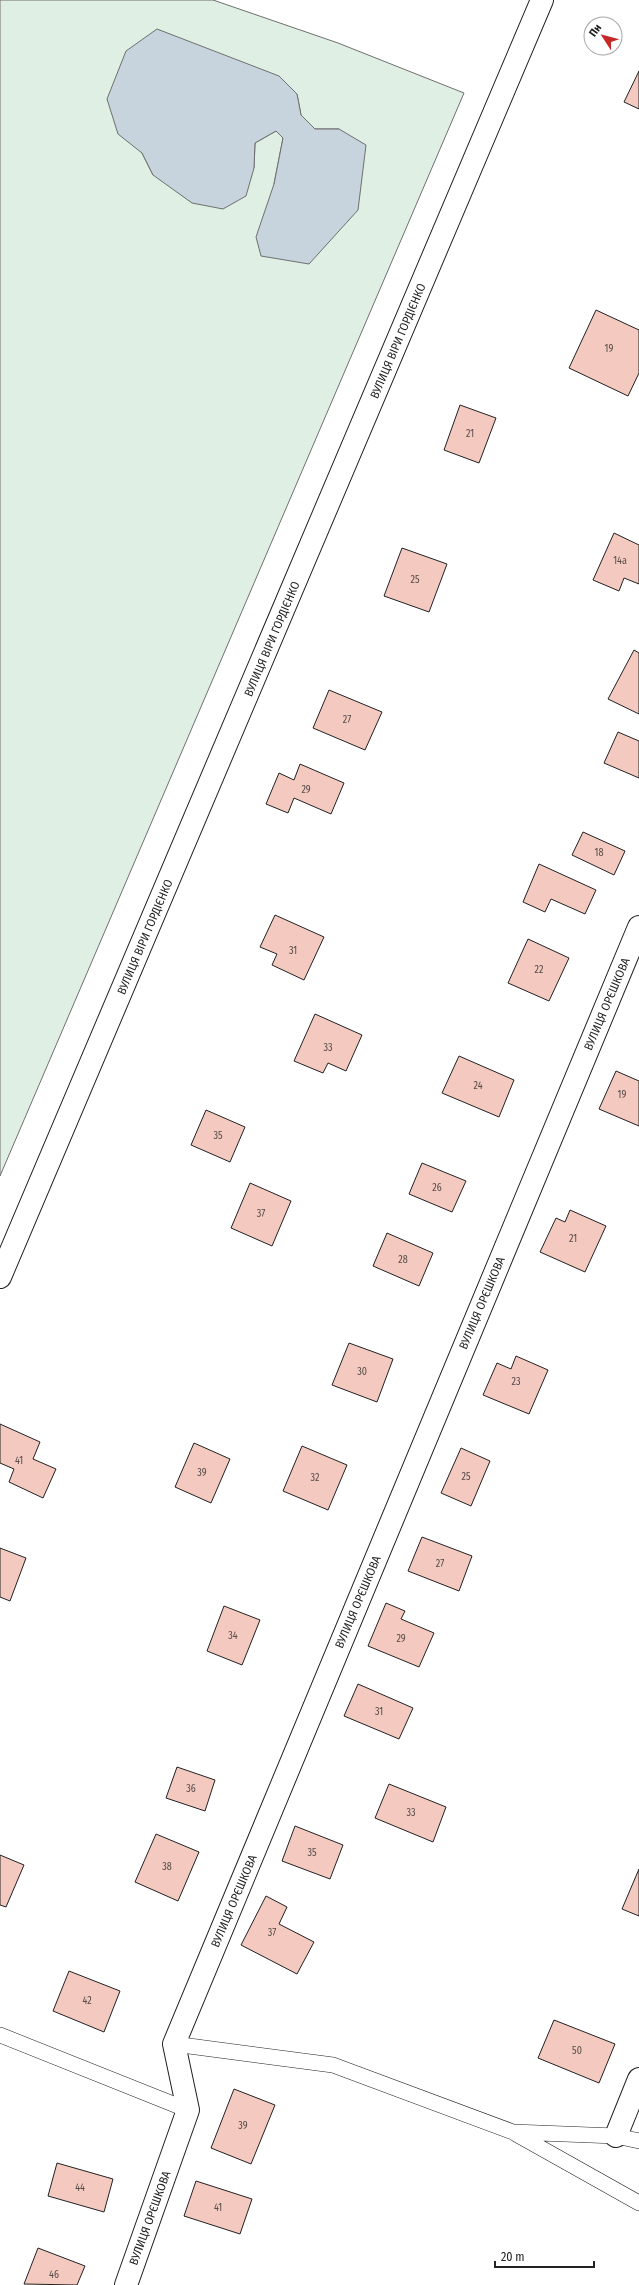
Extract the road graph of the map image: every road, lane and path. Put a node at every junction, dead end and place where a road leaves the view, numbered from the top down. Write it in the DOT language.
graph roads {
  1 [pos="542,0"];
  2 [pos="639,927"];
  3 [pos="0,1277"];
  4 [pos="0,2035"];
  5 [pos="174,2044"];
  6 [pos="639,2079"];
  7 [pos="188,2110"];
  8 [pos="513,2132"];
  9 [pos="616,2136"];
  10 [pos="639,2141"];
  11 [pos="639,2203"];
  12 [pos="126,2285"];
  1 -- 3 [label="street, ВУЛИЦЯ ВІРИ ГОРДІЄНКО"];
  2 -- 5 [label="street, ВУЛИЦЯ ОРЄШКОВА"];
  4 -- 7 [label="lane"];
  5 -- 7 [label="street"];
  5 -- 8 [label="lane"];
  6 -- 9 [label="street"];
  7 -- 12 [label="street, ВУЛИЦЯ ОРЄШКОВА"];
  8 -- 9 [label="lane"];
  8 -- 11 [label="lane"];
  9 -- 10 [label="lane"];
}
